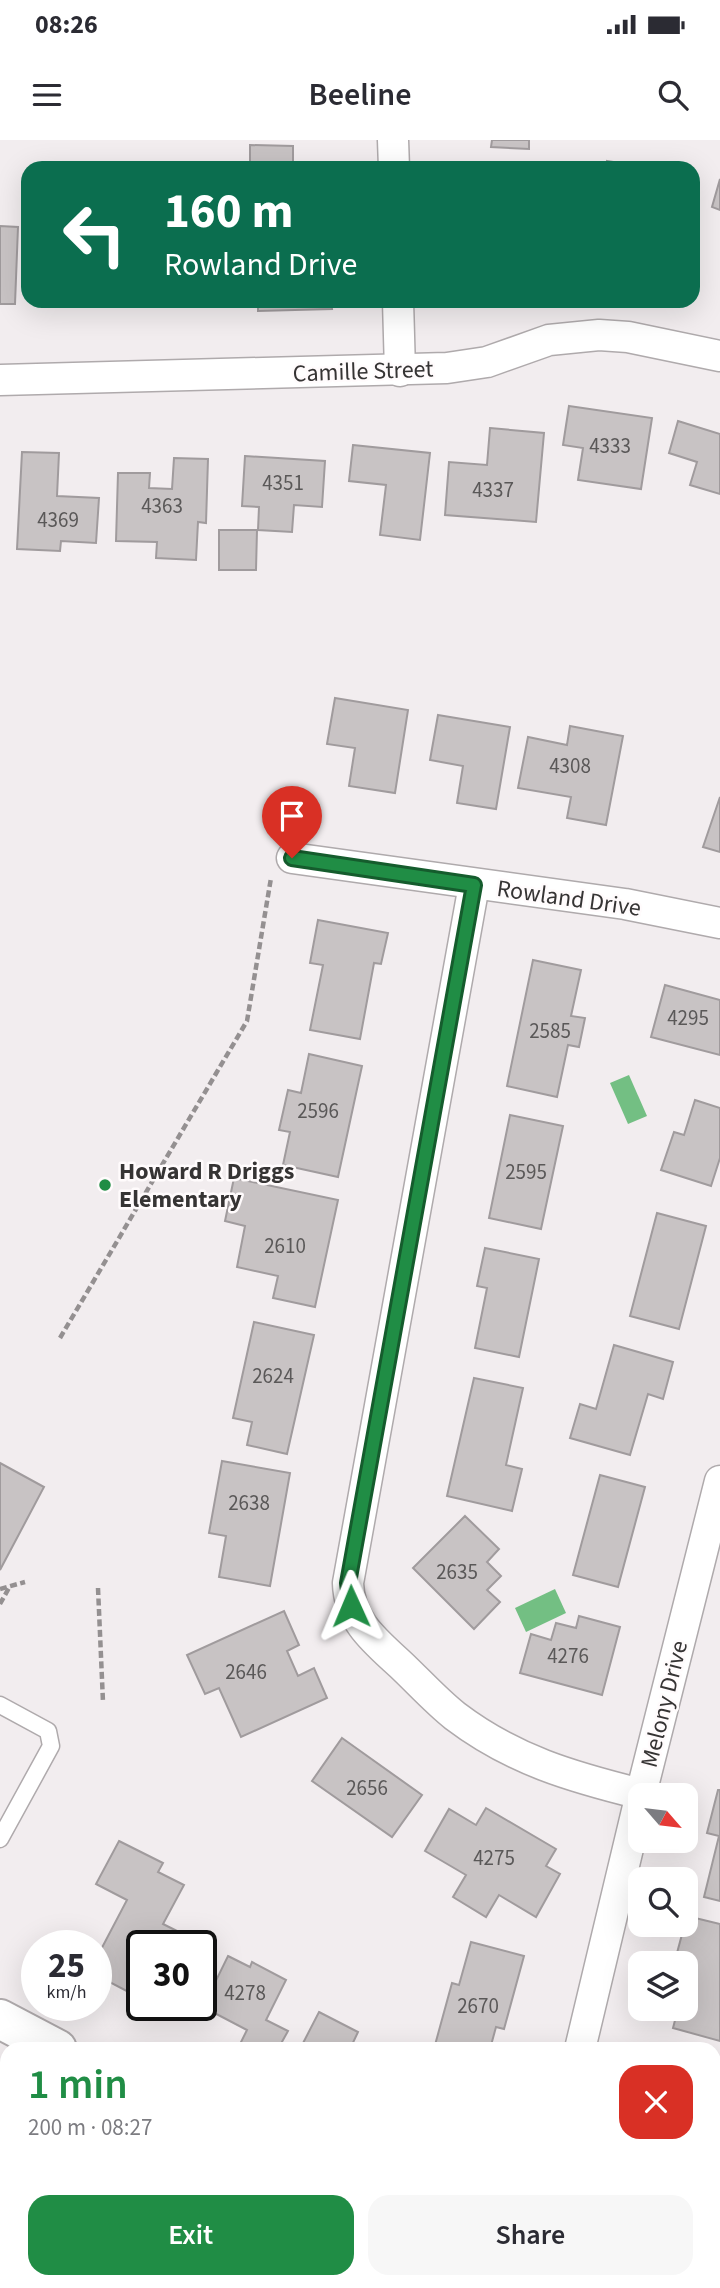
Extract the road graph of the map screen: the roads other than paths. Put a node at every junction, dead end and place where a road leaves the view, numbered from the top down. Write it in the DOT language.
graph roads {
  1 [pos="393,140"];
  2 [pos="394,161"];
  3 [pos="398,308"];
  4 [pos="720,356"];
  5 [pos="400,371"];
  6 [pos="0,380"];
  7 [pos="283,861"];
  8 [pos="474,885"];
  9 [pos="720,923"];
  10 [pos="720,1481"];
  11 [pos="0,1705"];
  12 [pos="644,1783"];
  13 [pos="628,1790"];
  14 [pos="0,1839"];
  15 [pos="628,1848"];
  16 [pos="0,2019"];
  17 [pos="44,2042"];
  18 [pos="582,2042"];
  1 -- 2 [label="street"];
  3 -- 5 [label="street"];
  4 -- 5 [label="street, Camille Street"];
  5 -- 6 [label="street, Camille Street"];
  7 -- 8 [label="street, Rowland Drive"];
  8 -- 9 [label="street, Rowland Drive"];
  8 -- 13 [label="street"];
  10 -- 12 [label="street, Melony Drive"];
  11 -- 14 [label="lane"];
  15 -- 18 [label="street, Melony Drive"];
  16 -- 17 [label="street"];
}
